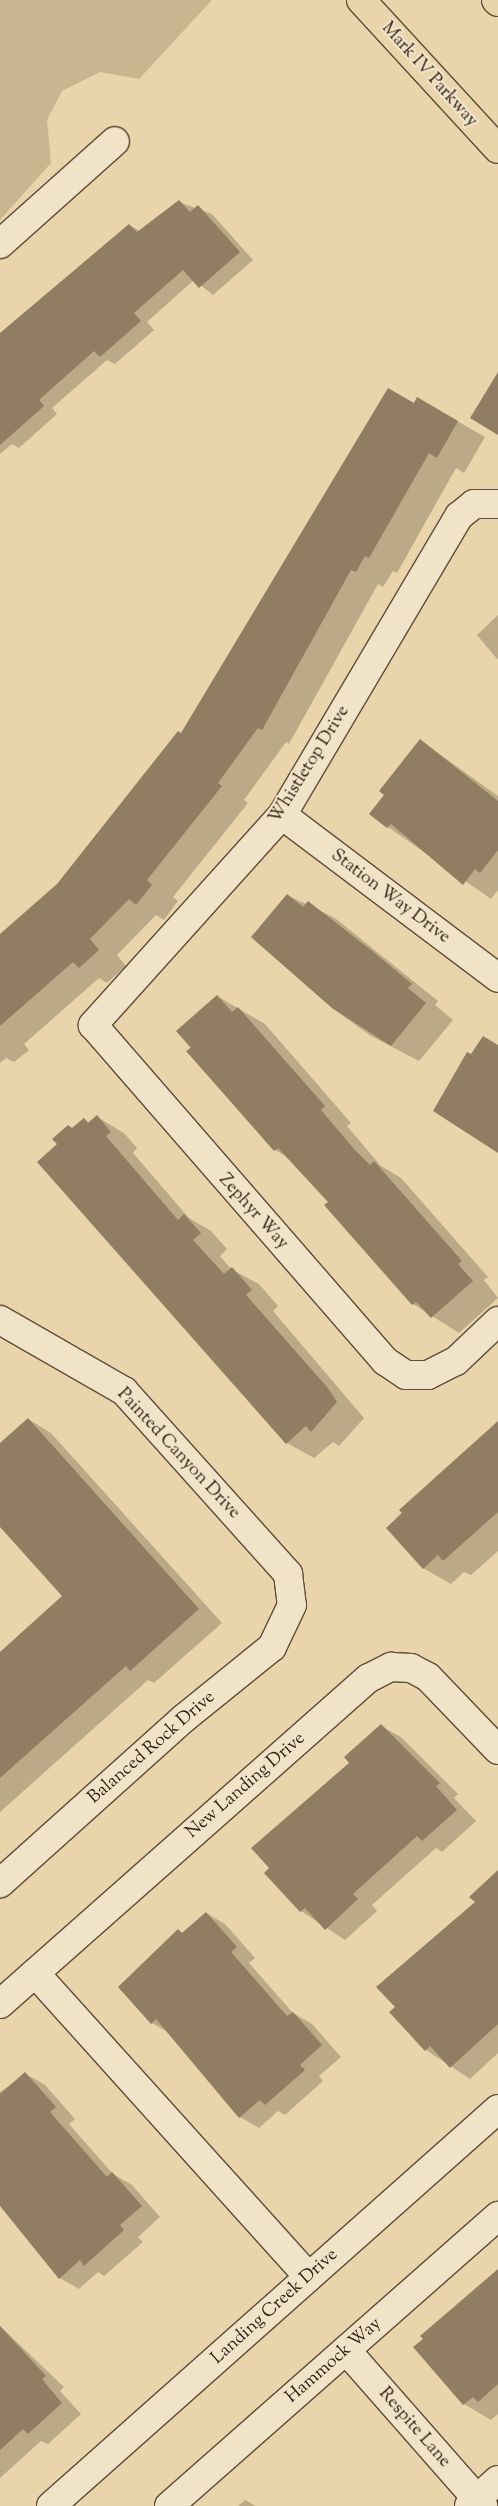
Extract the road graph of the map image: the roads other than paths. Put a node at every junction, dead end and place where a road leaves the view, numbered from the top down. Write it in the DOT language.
graph roads {
  1 [pos="361,0"];
  2 [pos="114,141"];
  3 [pos="498,149"];
  4 [pos="0,244"];
  5 [pos="486,504"];
  6 [pos="282,815"];
  7 [pos="498,978"];
  8 [pos="93,1026"];
  9 [pos="0,1320"];
  10 [pos="498,1321"];
  11 [pos="292,1605"];
  12 [pos="498,1750"];
  13 [pos="0,1884"];
  14 [pos="35,1973"];
  15 [pos="0,2004"];
  16 [pos="498,2109"];
  17 [pos="498,2216"];
  18 [pos="309,2277"];
  19 [pos="346,2350"];
  20 [pos="498,2480"];
  21 [pos="476,2504"];
  22 [pos="51,2506"];
  23 [pos="169,2506"];
  1 -- 3 [label="main road, Mark IV Parkway"];
  2 -- 4 [label="street"];
  5 -- 6 [label="street, Whistletop Drive"];
  6 -- 7 [label="street, Station Way Drive"];
  6 -- 8 [label="street, Whistletop Drive"];
  8 -- 10 [label="street, Zephyr Way"];
  9 -- 11 [label="street, Painted Canyon Drive"];
  11 -- 13 [label="street, Balanced Rock Drive"];
  12 -- 14 [label="street, New Landing Drive"];
  14 -- 15 [label="street, New Landing Drive"];
  14 -- 18 [label="street"];
  16 -- 18 [label="street, Landing Creek Drive"];
  17 -- 19 [label="street, Hammock Way"];
  18 -- 22 [label="street, Landing Creek Drive"];
  19 -- 21 [label="street, Respite Lane"];
  19 -- 23 [label="street, Hammock Way"];
  20 -- 21 [label="street"];
}
